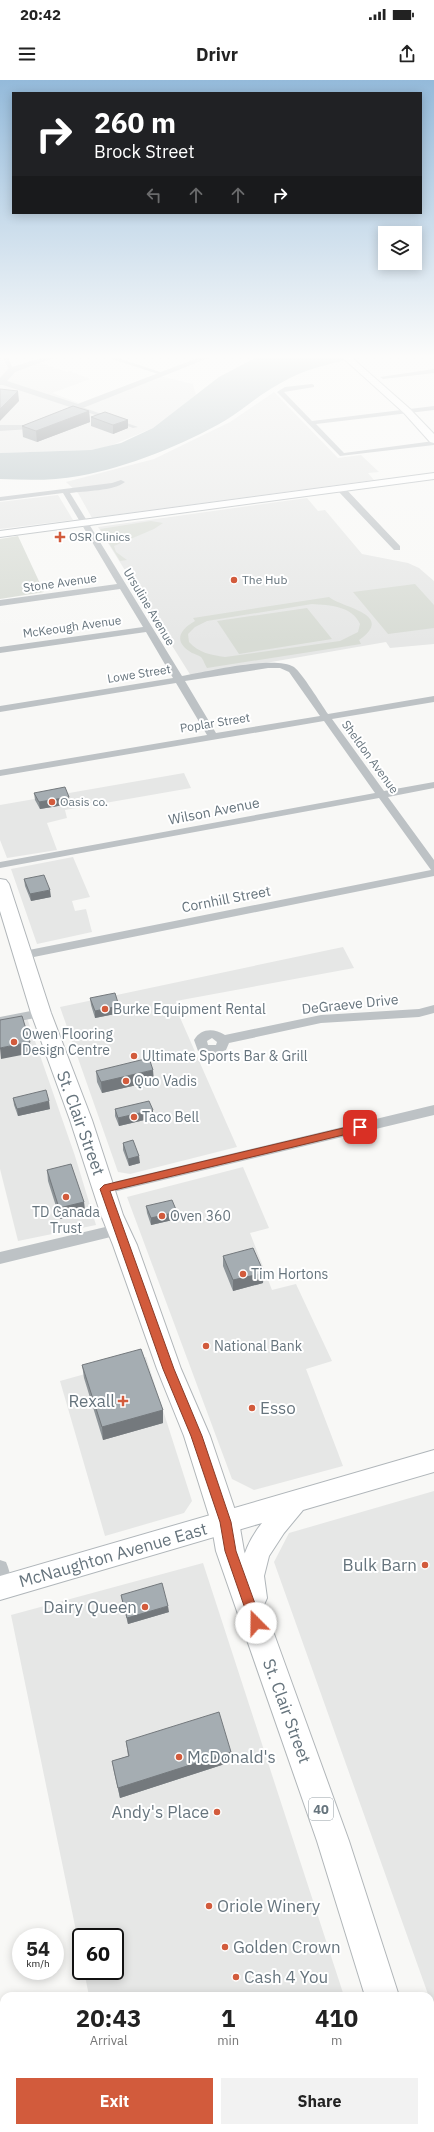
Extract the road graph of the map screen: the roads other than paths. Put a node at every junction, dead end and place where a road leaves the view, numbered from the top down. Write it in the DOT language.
graph roads {
  1 [pos="340,453"];
  2 [pos="357,453"];
  3 [pos="434,476"];
  4 [pos="121,482"];
  5 [pos="341,489"];
  6 [pos="64,491"];
  7 [pos="0,498"];
  8 [pos="84,524"];
  9 [pos="0,534"];
  10 [pos="397,548"];
  11 [pos="123,586"];
  12 [pos="0,603"];
  13 [pos="148,629"];
  14 [pos="0,650"];
  15 [pos="282,665"];
  16 [pos="180,680"];
  17 [pos="434,700"];
  18 [pos="0,709"];
  19 [pos="326,718"];
  20 [pos="213,736"];
  21 [pos="0,773"];
  22 [pos="434,785"];
  23 [pos="381,794"];
  24 [pos="0,865"];
  25 [pos="434,868"];
  26 [pos="434,873"];
  27 [pos="0,884"];
  28 [pos="24,955"];
  29 [pos="434,1009"];
  30 [pos="41,1012"];
  31 [pos="0,1021"];
  32 [pos="223,1040"];
  33 [pos="434,1110"];
  34 [pos="104,1189"];
  35 [pos="118,1230"];
  36 [pos="0,1258"];
  37 [pos="434,1461"];
  38 [pos="297,1500"];
  39 [pos="225,1522"];
  40 [pos="1,1581"];
  41 [pos="256,1623"];
  42 [pos="381,1992"];
  1 -- 2 [label="street"];
  3 -- 5 [label="main road"];
  4 -- 6 [label="street"];
  5 -- 8 [label="main road"];
  5 -- 10 [label="street"];
  6 -- 7 [label="street"];
  6 -- 8 [label="street, Ursuline Avenue"];
  8 -- 9 [label="main road"];
  8 -- 11 [label="street, Ursuline Avenue"];
  11 -- 12 [label="street, Stone Avenue"];
  11 -- 13 [label="street, Ursuline Avenue"];
  13 -- 14 [label="street, McKeough Avenue"];
  13 -- 16 [label="street, Ursuline Avenue"];
  15 -- 16 [label="street, Lowe Street"];
  15 -- 19 [label="street, Sheldon Avenue"];
  16 -- 18 [label="street, Lowe Street"];
  16 -- 20 [label="street, Ursuline Avenue"];
  17 -- 19 [label="street, Poplar Street"];
  19 -- 20 [label="street, Poplar Street"];
  19 -- 23 [label="street, Sheldon Avenue"];
  20 -- 21 [label="street, Poplar Street"];
  22 -- 23 [label="street, Wilson Avenue"];
  23 -- 24 [label="street, Wilson Avenue"];
  23 -- 25 [label="street, Sheldon Avenue"];
  26 -- 28 [label="street, Cornhill Street"];
  27 -- 28 [label="main road, St. Clair Street / 40"];
  28 -- 30 [label="main road, St. Clair Street / 40"];
  29 -- 32 [label="street, DeGraeve Drive"];
  30 -- 31 [label="street"];
  30 -- 34 [label="main road, St. Clair Street / 40"];
  33 -- 34 [label="street"];
  34 -- 35 [label="main road, St. Clair Street / 40"];
  35 -- 36 [label="street"];
  35 -- 39 [label="main road, St. Clair Street / 40"];
  37 -- 38 [label="main road, McNaughton Avenue East"];
  38 -- 39 [label="main road, McNaughton Avenue East"];
  38 -- 41 [label="main road"];
  39 -- 40 [label="main road, McNaughton Avenue East"];
  39 -- 41 [label="main road, St. Clair Street / 40"];
  41 -- 42 [label="main road, St. Clair Street / 40"];
}
